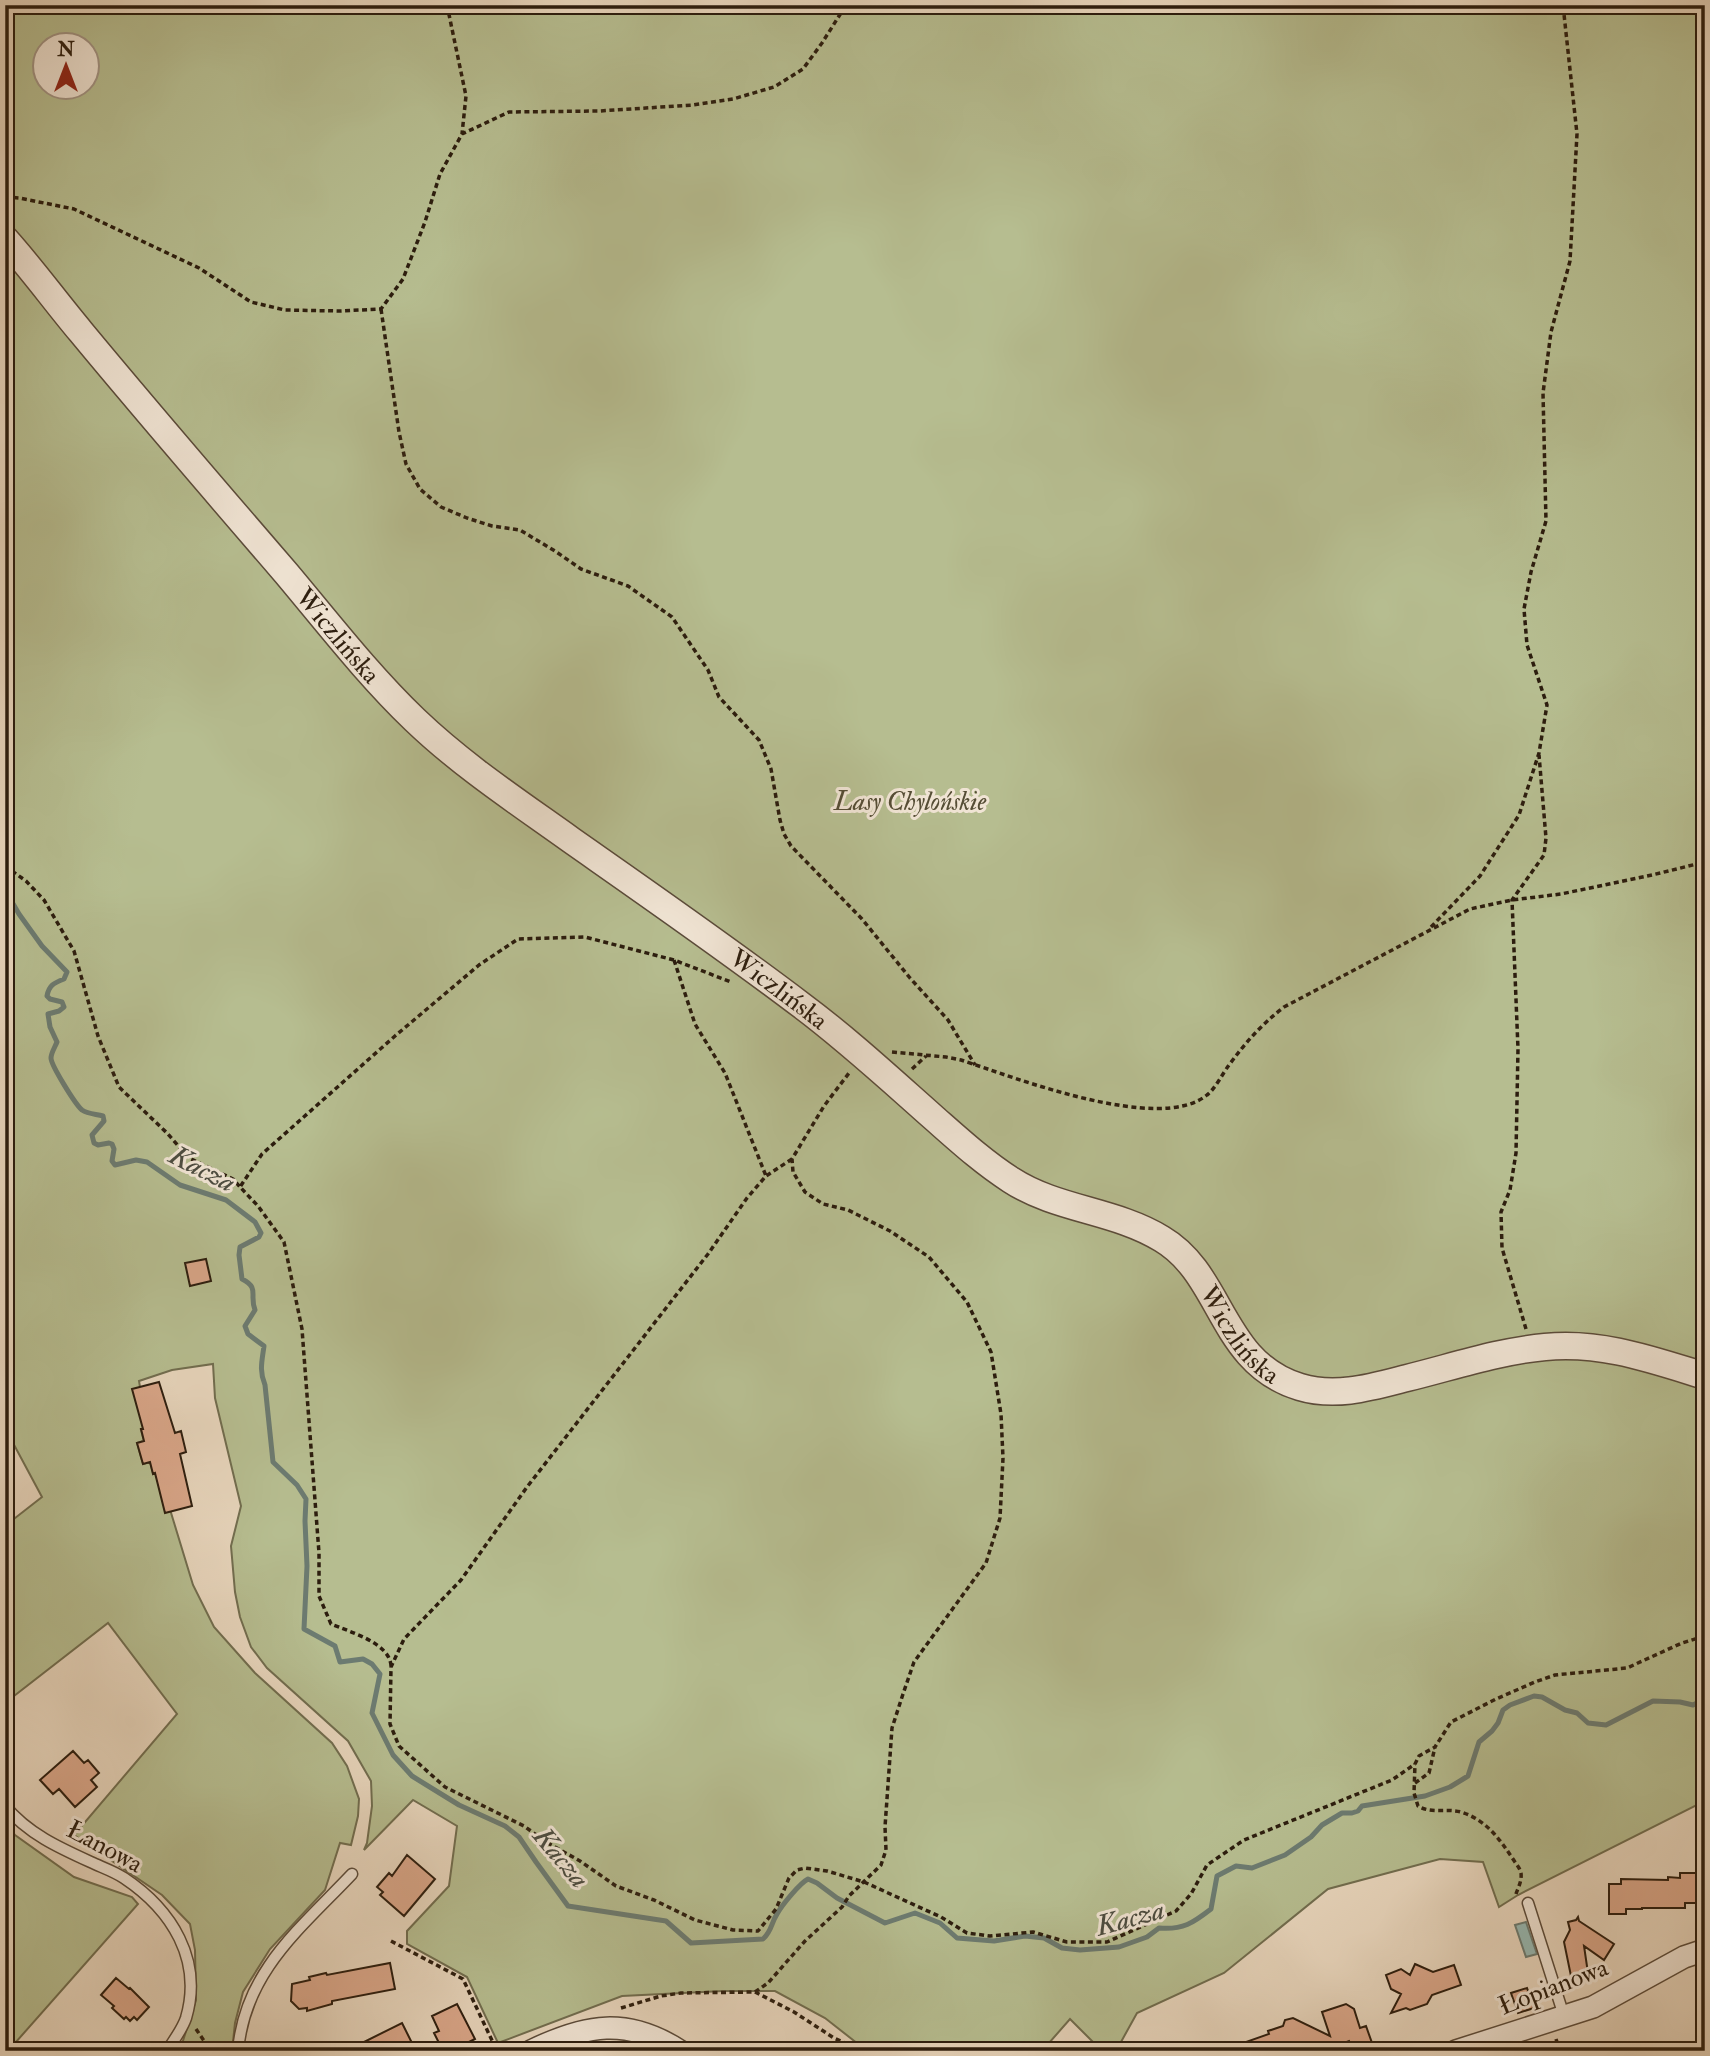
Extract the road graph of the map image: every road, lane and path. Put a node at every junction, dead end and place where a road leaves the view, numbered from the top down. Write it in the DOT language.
graph roads {
  1 [pos="447,5"];
  2 [pos="846,5"];
  3 [pos="1563,5"];
  4 [pos="462,134"];
  5 [pos="5,197"];
  6 [pos="5,239"];
  7 [pos="381,309"];
  8 [pos="1539,753"];
  9 [pos="1705,862"];
  10 [pos="5,866"];
  11 [pos="1512,900"];
  12 [pos="1427,931"];
  13 [pos="674,960"];
  14 [pos="736,983"];
  15 [pos="865,1058"];
  16 [pos="975,1065"];
  17 [pos="792,1159"];
  18 [pos="766,1176"];
  19 [pos="240,1187"];
  20 [pos="1531,1348"];
  21 [pos="1705,1376"];
  22 [pos="1705,1636"];
  23 [pos="391,1667"];
  24 [pos="1435,1747"];
  25 [pos="1415,1764"];
  26 [pos="1414,1783"];
  27 [pos="5,1807"];
  28 [pos="352,1874"];
  29 [pos="864,1882"];
  30 [pos="1528,1903"];
  31 [pos="391,1941"];
  32 [pos="1705,1950"];
  33 [pos="755,1992"];
  34 [pos="187,2012"];
  35 [pos="1564,2015"];
  36 [pos="599,2029"];
  37 [pos="167,2051"];
  38 [pos="211,2051"];
  39 [pos="238,2051"];
  40 [pos="497,2051"];
  41 [pos="531,2051"];
  42 [pos="680,2051"];
  43 [pos="862,2051"];
  44 [pos="1055,2051"];
  45 [pos="1083,2051"];
  46 [pos="1456,2051"];
  1 -- 4 [label="path"];
  2 -- 4 [label="path"];
  3 -- 8 [label="path"];
  4 -- 7 [label="path"];
  5 -- 7 [label="path"];
  6 -- 15 [label="street, Wiczlińska"];
  7 -- 16 [label="path"];
  8 -- 11 [label="path"];
  8 -- 12 [label="path"];
  9 -- 11 [label="path"];
  10 -- 19 [label="path"];
  11 -- 12 [label="path"];
  11 -- 20 [label="path"];
  12 -- 16 [label="path"];
  13 -- 14 [label="path"];
  13 -- 18 [label="path"];
  13 -- 19 [label="path"];
  15 -- 16 [label="path"];
  15 -- 17 [label="path"];
  15 -- 20 [label="street, Wiczlińska"];
  17 -- 18 [label="path"];
  17 -- 29 [label="path"];
  18 -- 23 [label="path"];
  19 -- 23 [label="path"];
  20 -- 21 [label="street, Wiczlińska"];
  22 -- 24 [label="path"];
  23 -- 29 [label="path"];
  24 -- 25 [label="path"];
  24 -- 26 [label="path"];
  25 -- 26 [label="path"];
  25 -- 29 [label="path"];
  26 -- 30 [label="path"];
  27 -- 34 [label="lane, Łanowa"];
  28 -- 39 [label="lane"];
  29 -- 33 [label="path"];
  30 -- 35 [label="lane"];
  31 -- 40 [label="path"];
  32 -- 35 [label="street, Łopianowa"];
  33 -- 36 [label="path"];
  33 -- 43 [label="path"];
  34 -- 37 [label="lane, Łanowa"];
  34 -- 38 [label="path"];
  35 -- 46 [label="street, Łopianowa"];
  36 -- 41 [label="street"];
  36 -- 42 [label="street"];
  44 -- 45 [label="path"];
}
